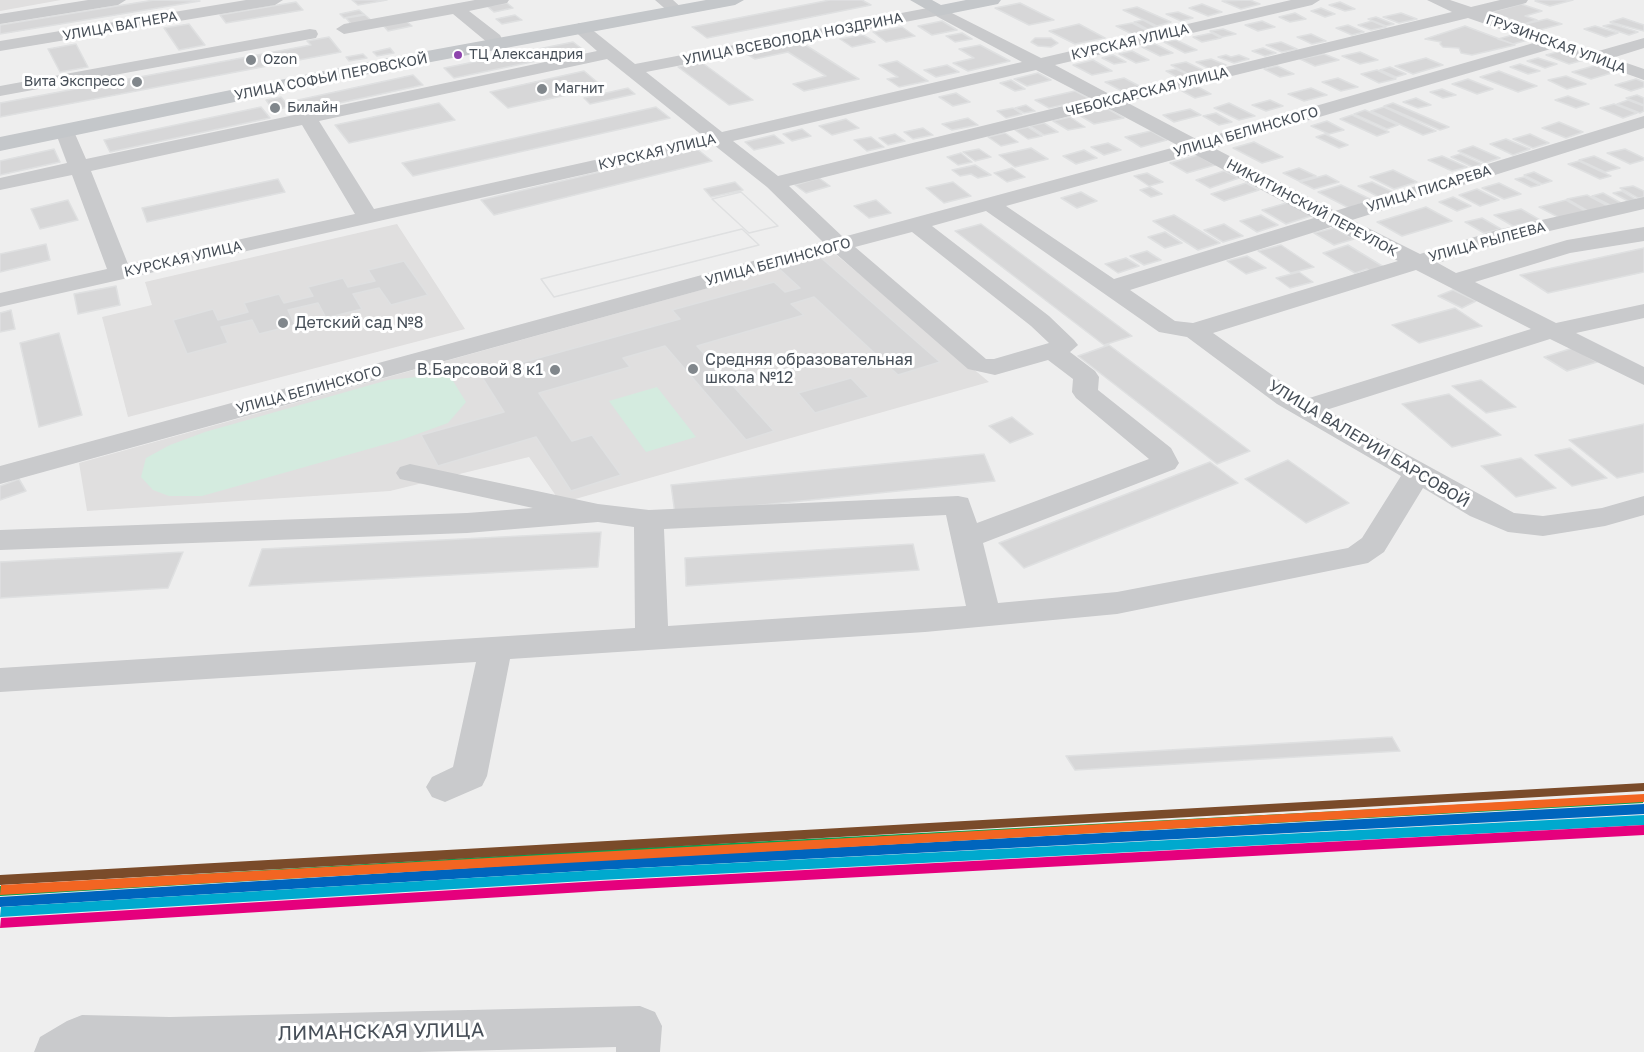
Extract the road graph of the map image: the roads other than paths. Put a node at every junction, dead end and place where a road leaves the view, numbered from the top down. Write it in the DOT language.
graph roads {
  1 [pos="118,0"];
  2 [pos="274,0"];
  3 [pos="501,0"];
  4 [pos="735,0"];
  5 [pos="919,0"];
  6 [pos="992,0"];
  7 [pos="1312,0"];
  8 [pos="1434,0"];
  9 [pos="1520,0"];
  10 [pos="215,5"];
  11 [pos="670,5"];
  12 [pos="456,8"];
  13 [pos="938,11"];
  14 [pos="1472,13"];
  15 [pos="0,19"];
  16 [pos="579,28"];
  17 [pos="103,29"];
  18 [pos="344,29"];
  19 [pos="309,34"];
  20 [pos="494,39"];
  21 [pos="1644,42"];
  22 [pos="1554,43"];
  23 [pos="0,46"];
  24 [pos="611,53"];
  25 [pos="1595,57"];
  26 [pos="1038,63"];
  27 [pos="126,68"];
  28 [pos="630,70"];
  29 [pos="1644,75"];
  30 [pos="0,91"];
  31 [pos="1111,101"];
  32 [pos="307,118"];
  33 [pos="1644,122"];
  34 [pos="65,131"];
  35 [pos="0,136"];
  36 [pos="716,139"];
  37 [pos="0,144"];
  38 [pos="1196,147"];
  39 [pos="78,167"];
  40 [pos="774,183"];
  41 [pos="0,184"];
  42 [pos="1644,203"];
  43 [pos="989,204"];
  44 [pos="368,217"];
  45 [pos="1333,219"];
  46 [pos="916,224"];
  47 [pos="1644,234"];
  48 [pos="839,245"];
  49 [pos="1415,261"];
  50 [pos="120,273"];
  51 [pos="1454,280"];
  52 [pos="1111,288"];
  53 [pos="0,300"];
  54 [pos="1644,311"];
  55 [pos="1194,331"];
  56 [pos="1551,331"];
  57 [pos="1052,351"];
  58 [pos="1644,377"];
  59 [pos="1304,408"];
  60 [pos="410,472"];
  61 [pos="1417,474"];
  62 [pos="0,475"];
  63 [pos="1644,505"];
  64 [pos="598,513"];
  65 [pos="649,520"];
  66 [pos="967,538"];
  67 [pos="0,540"];
  68 [pos="985,616"];
  69 [pos="654,639"];
  70 [pos="495,649"];
  71 [pos="0,680"];
  72 [pos="445,787"];
  73 [pos="639,1039"];
  74 [pos="56,1052"];
  1 -- 15 [label="street"];
  2 -- 10 [label="street, УЛИЦА ВАГНЕРА"];
  3 -- 12 [label="street"];
  4 -- 11 [label="main road, УЛИЦА СОФЬИ ПЕРОВСКОЙ"];
  5 -- 13 [label="main road, НИКИТИНСКИЙ ПЕРЕУЛОК"];
  6 -- 13 [label="main road, УЛИЦА ВСЕВОЛОДА НОЗДРИНА"];
  7 -- 26 [label="street, КУРСКАЯ УЛИЦА"];
  8 -- 14 [label="street, ГРУЗИНСКАЯ УЛИЦА"];
  9 -- 14 [label="street, ЧЕБОКСАРСКАЯ УЛИЦА"];
  10 -- 17 [label="street, УЛИЦА ВАГНЕРА"];
  11 -- 16 [label="main road, УЛИЦА СОФЬИ ПЕРОВСКОЙ"];
  12 -- 18 [label="street"];
  12 -- 20 [label="street"];
  13 -- 26 [label="street, НИКИТИНСКИЙ ПЕРЕУЛОК"];
  13 -- 28 [label="street, УЛИЦА ВСЕВОЛОДА НОЗДРИНА"];
  14 -- 22 [label="street, ГРУЗИНСКАЯ УЛИЦА"];
  14 -- 31 [label="street, ЧЕБОКСАРСКАЯ УЛИЦА"];
  16 -- 20 [label="main road"];
  16 -- 24 [label="street"];
  16 -- 34 [label="main road, УЛИЦА СОФЬИ ПЕРОВСКОЙ"];
  17 -- 23 [label="street, УЛИЦА ВАГНЕРА"];
  17 -- 27 [label="street"];
  19 -- 27 [label="street"];
  20 -- 35 [label="main road"];
  21 -- 25 [label="street"];
  22 -- 25 [label="street, ГРУЗИНСКАЯ УЛИЦА"];
  22 -- 38 [label="street, УЛИЦА БЕЛИНСКОГО"];
  24 -- 28 [label="street"];
  24 -- 32 [label="street"];
  25 -- 29 [label="street, ГРУЗИНСКАЯ УЛИЦА"];
  26 -- 31 [label="street, НИКИТИНСКИЙ ПЕРЕУЛОК"];
  26 -- 36 [label="street, КУРСКАЯ УЛИЦА"];
  27 -- 30 [label="street"];
  28 -- 36 [label="street"];
  31 -- 38 [label="street, НИКИТИНСКИЙ ПЕРЕУЛОК"];
  31 -- 40 [label="street, ЧЕБОКСАРСКАЯ УЛИЦА"];
  32 -- 39 [label="street"];
  32 -- 44 [label="street"];
  33 -- 45 [label="street, УЛИЦА ПИСАРЕВА"];
  34 -- 37 [label="main road, УЛИЦА СОФЬИ ПЕРОВСКОЙ"];
  34 -- 39 [label="street"];
  36 -- 40 [label="street"];
  36 -- 44 [label="street, КУРСКАЯ УЛИЦА"];
  38 -- 43 [label="street, УЛИЦА БЕЛИНСКОГО"];
  38 -- 45 [label="street, НИКИТИНСКИЙ ПЕРЕУЛОК"];
  39 -- 41 [label="street"];
  39 -- 50 [label="street"];
  40 -- 48 [label="street"];
  42 -- 49 [label="street, УЛИЦА РЫЛЕЕВА"];
  43 -- 46 [label="street, УЛИЦА БЕЛИНСКОГО"];
  43 -- 52 [label="street, УЛИЦА ВАЛЕРИИ БАРСОВОЙ"];
  44 -- 50 [label="street, КУРСКАЯ УЛИЦА"];
  45 -- 49 [label="street, НИКИТИНСКИЙ ПЕРЕУЛОК"];
  45 -- 52 [label="street, УЛИЦА ПИСАРЕВА"];
  46 -- 48 [label="street, УЛИЦА БЕЛИНСКОГО"];
  46 -- 57 [label="street"];
  47 -- 51 [label="street"];
  48 -- 57 [label="street"];
  48 -- 62 [label="street, УЛИЦА БЕЛИНСКОГО"];
  49 -- 51 [label="street, НИКИТИНСКИЙ ПЕРЕУЛОК"];
  49 -- 55 [label="street, УЛИЦА РЫЛЕЕВА"];
  50 -- 53 [label="street, КУРСКАЯ УЛИЦА"];
  51 -- 56 [label="street, НИКИТИНСКИЙ ПЕРЕУЛОК"];
  52 -- 55 [label="street, УЛИЦА ВАЛЕРИИ БАРСОВОЙ"];
  54 -- 56 [label="street"];
  55 -- 59 [label="street, УЛИЦА ВАЛЕРИИ БАРСОВОЙ"];
  56 -- 58 [label="street, НИКИТИНСКИЙ ПЕРЕУЛОК"];
  56 -- 59 [label="street"];
  57 -- 66 [label="street"];
  59 -- 61 [label="street, УЛИЦА ВАЛЕРИИ БАРСОВОЙ"];
  60 -- 64 [label="street"];
  61 -- 63 [label="street, УЛИЦА ВАЛЕРИИ БАРСОВОЙ"];
  61 -- 68 [label="street"];
  64 -- 65 [label="street"];
  64 -- 67 [label="street"];
  65 -- 66 [label="street"];
  65 -- 69 [label="street"];
  66 -- 68 [label="street"];
  68 -- 69 [label="street"];
  69 -- 70 [label="street"];
  70 -- 71 [label="street"];
  70 -- 72 [label="street"];
  73 -- 74 [label="street, ЛИМАНСКАЯ УЛИЦА"];
}
